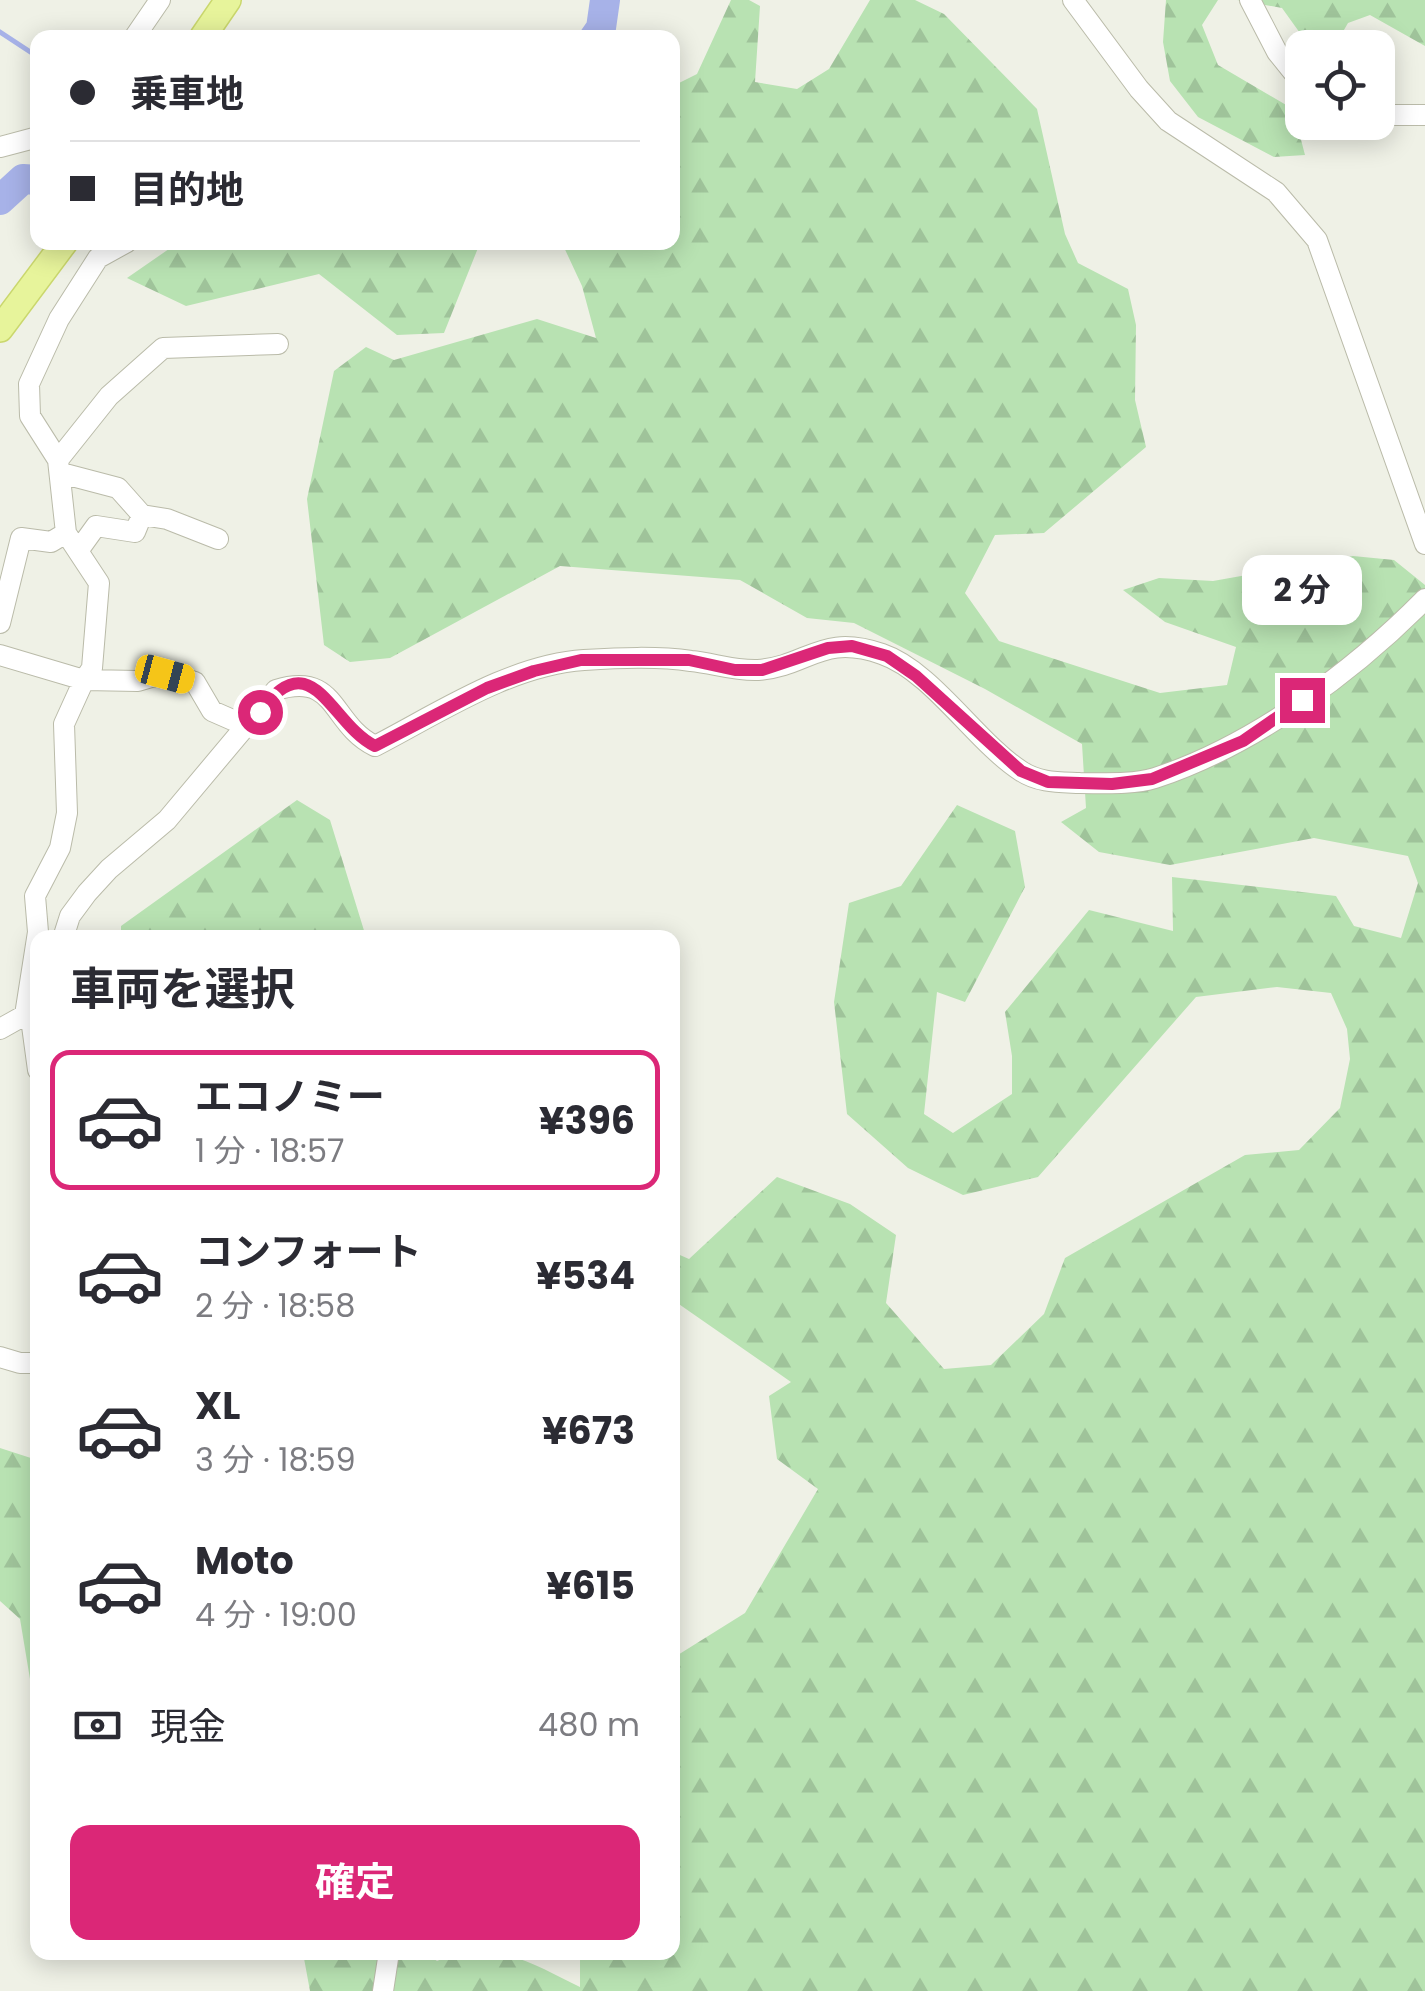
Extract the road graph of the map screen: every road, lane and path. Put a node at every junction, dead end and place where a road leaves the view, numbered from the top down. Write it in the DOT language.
graph roads {
  1 [pos="160,0"];
  2 [pos="228,0"];
  3 [pos="1073,0"];
  4 [pos="1250,0"];
  5 [pos="139,30"];
  6 [pos="207,30"];
  7 [pos="1285,61"];
  8 [pos="1395,115"];
  9 [pos="1425,115"];
  10 [pos="30,140"];
  11 [pos="0,146"];
  12 [pos="59,250"];
  13 [pos="112,250"];
  14 [pos="0,328"];
  15 [pos="278,344"];
  16 [pos="59,466"];
  17 [pos="142,515"];
  18 [pos="66,533"];
  19 [pos="218,539"];
  20 [pos="1425,544"];
  21 [pos="78,551"];
  22 [pos="1425,600"];
  23 [pos="0,623"];
  24 [pos="0,655"];
  25 [pos="84,680"];
  26 [pos="244,725"];
  27 [pos="38,930"];
  28 [pos="66,930"];
  29 [pos="30,1009"];
  30 [pos="0,1029"];
  31 [pos="0,1357"];
  32 [pos="30,1363"];
  33 [pos="387,1960"];
  34 [pos="383,1991"];
  1 -- 5 [label="street"];
  2 -- 6 [label="main road"];
  3 -- 20 [label="street"];
  4 -- 7 [label="street"];
  8 -- 9 [label="street"];
  10 -- 11 [label="street"];
  12 -- 14 [label="main road"];
  13 -- 16 [label="street"];
  15 -- 16 [label="street"];
  16 -- 17 [label="street"];
  16 -- 18 [label="street"];
  17 -- 19 [label="street"];
  17 -- 21 [label="street"];
  18 -- 21 [label="street"];
  18 -- 23 [label="street"];
  21 -- 25 [label="street"];
  22 -- 26 [label="street"];
  24 -- 25 [label="street"];
  25 -- 26 [label="street"];
  25 -- 27 [label="street"];
  26 -- 28 [label="street"];
  29 -- 30 [label="street"];
  31 -- 32 [label="street"];
  33 -- 34 [label="street"];
}
